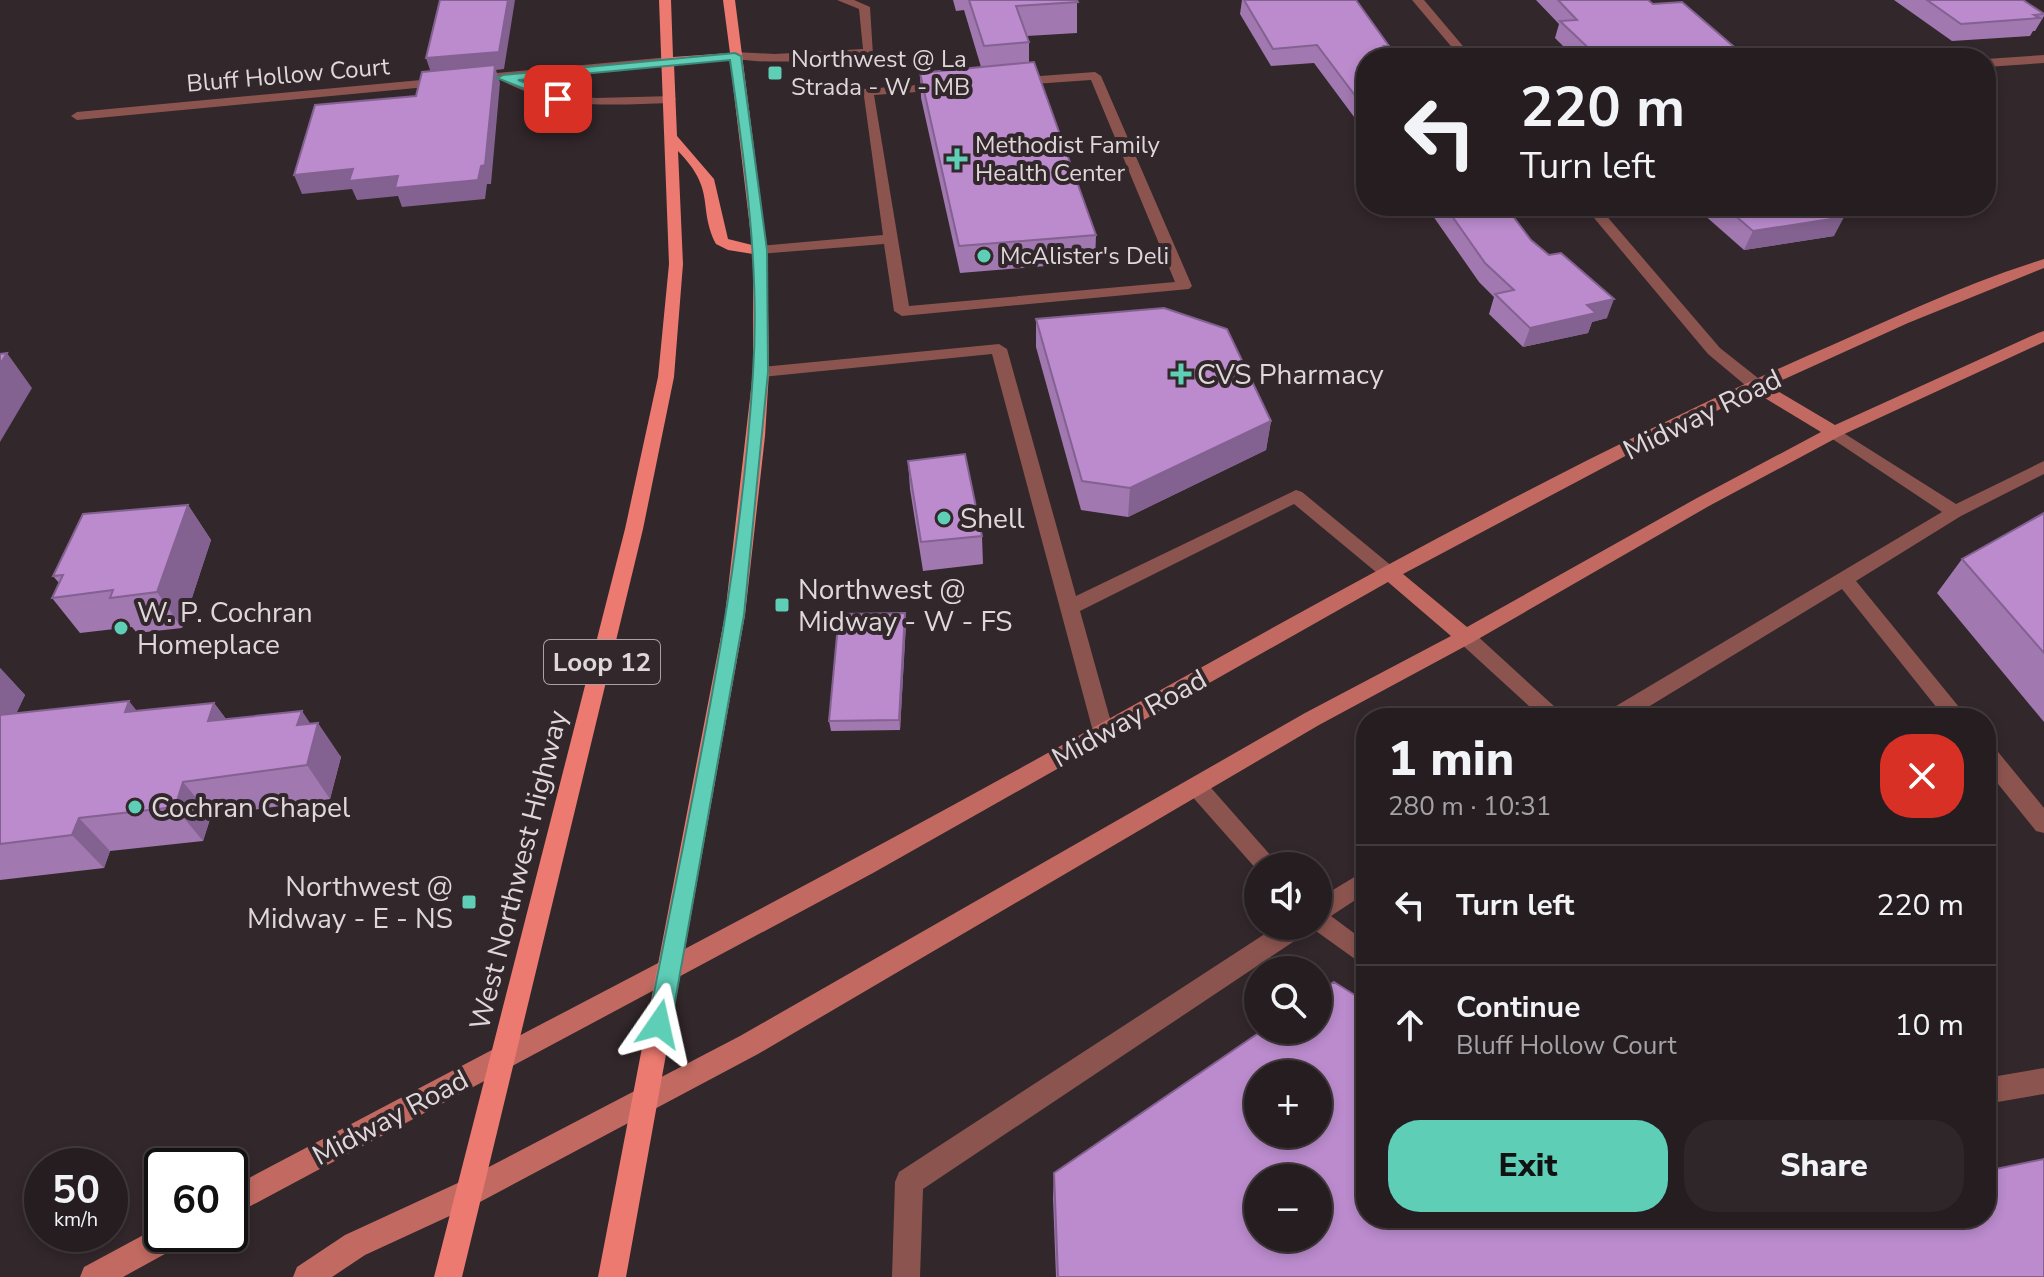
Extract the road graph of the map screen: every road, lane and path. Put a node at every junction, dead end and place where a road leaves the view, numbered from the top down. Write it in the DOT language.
graph roads {
  1 [pos="665,0"];
  2 [pos="729,0"];
  3 [pos="843,0"];
  4 [pos="1418,0"];
  5 [pos="1459,48"];
  6 [pos="735,56"];
  7 [pos="2044,59"];
  8 [pos="669,61"];
  9 [pos="1996,62"];
  10 [pos="578,71"];
  11 [pos="503,78"];
  12 [pos="670,99"];
  13 [pos="584,101"];
  14 [pos="77,116"];
  15 [pos="672,138"];
  16 [pos="1599,216"];
  17 [pos="890,239"];
  18 [pos="760,250"];
  19 [pos="2044,263"];
  20 [pos="2044,336"];
  21 [pos="761,372"];
  22 [pos="1757,386"];
  23 [pos="1834,432"];
  24 [pos="2044,467"];
  25 [pos="1955,512"];
  26 [pos="1389,572"];
  27 [pos="1844,579"];
  28 [pos="1069,608"];
  29 [pos="1466,637"];
  30 [pos="1545,708"];
  31 [pos="1630,708"];
  32 [pos="1949,708"];
  33 [pos="1103,733"];
  34 [pos="1996,765"];
  35 [pos="1197,787"];
  36 [pos="2044,824"];
  37 [pos="1255,852"];
  38 [pos="1356,887"];
  39 [pos="1332,903"];
  40 [pos="1332,930"];
  41 [pos="1276,940"];
  42 [pos="1356,948"];
  43 [pos="669,972"];
  44 [pos="505,1056"];
  45 [pos="2044,1081"];
  46 [pos="1996,1089"];
  47 [pos="644,1103"];
  48 [pos="470,1192"];
  49 [pos="248,1193"];
  50 [pos="144,1250"];
  51 [pos="94,1277"];
  52 [pos="307,1277"];
  53 [pos="448,1277"];
  54 [pos="612,1277"];
  55 [pos="906,1277"];
  1 -- 8 [label="main road, West Northwest Highway / Loop 12"];
  2 -- 6 [label="main road"];
  3 -- 6 [label="street"];
  4 -- 5 [label="street"];
  6 -- 8 [label="main road"];
  6 -- 18 [label="main road"];
  7 -- 9 [label="street"];
  8 -- 10 [label="street, Bluff Hollow Court"];
  8 -- 12 [label="main road, West Northwest Highway / Loop 12"];
  10 -- 11 [label="street, Bluff Hollow Court"];
  10 -- 13 [label="street"];
  11 -- 13 [label="street, Bluff Hollow Court"];
  11 -- 14 [label="street, Bluff Hollow Court"];
  12 -- 13 [label="street, Bluff Hollow Court"];
  12 -- 15 [label="main road, West Northwest Highway / Loop 12"];
  15 -- 18 [label="main road"];
  15 -- 44 [label="main road, West Northwest Highway / Loop 12"];
  16 -- 22 [label="street"];
  17 -- 17 [label="street"];
  17 -- 18 [label="street"];
  18 -- 21 [label="main road"];
  19 -- 22 [label="main road, Midway Road"];
  20 -- 23 [label="main road"];
  21 -- 28 [label="street"];
  21 -- 43 [label="main road"];
  22 -- 23 [label="main road"];
  22 -- 26 [label="main road, Midway Road"];
  23 -- 25 [label="street"];
  23 -- 29 [label="main road"];
  24 -- 25 [label="street"];
  25 -- 27 [label="street"];
  26 -- 28 [label="street"];
  26 -- 29 [label="main road"];
  26 -- 33 [label="main road, Midway Road"];
  27 -- 31 [label="street"];
  27 -- 32 [label="street"];
  28 -- 33 [label="street"];
  29 -- 30 [label="street"];
  29 -- 35 [label="main road"];
  33 -- 43 [label="main road, Midway Road"];
  34 -- 36 [label="street"];
  35 -- 37 [label="street"];
  35 -- 47 [label="main road"];
  38 -- 39 [label="street"];
  40 -- 42 [label="street"];
  41 -- 55 [label="street"];
  43 -- 44 [label="main road, Midway Road"];
  43 -- 47 [label="main road"];
  44 -- 48 [label="main road, West Northwest Highway / Loop 12"];
  44 -- 49 [label="main road, Midway Road"];
  45 -- 46 [label="street"];
  47 -- 48 [label="main road"];
  47 -- 54 [label="main road"];
  48 -- 52 [label="main road"];
  48 -- 53 [label="main road, West Northwest Highway / Loop 12"];
  50 -- 51 [label="main road"];
}
